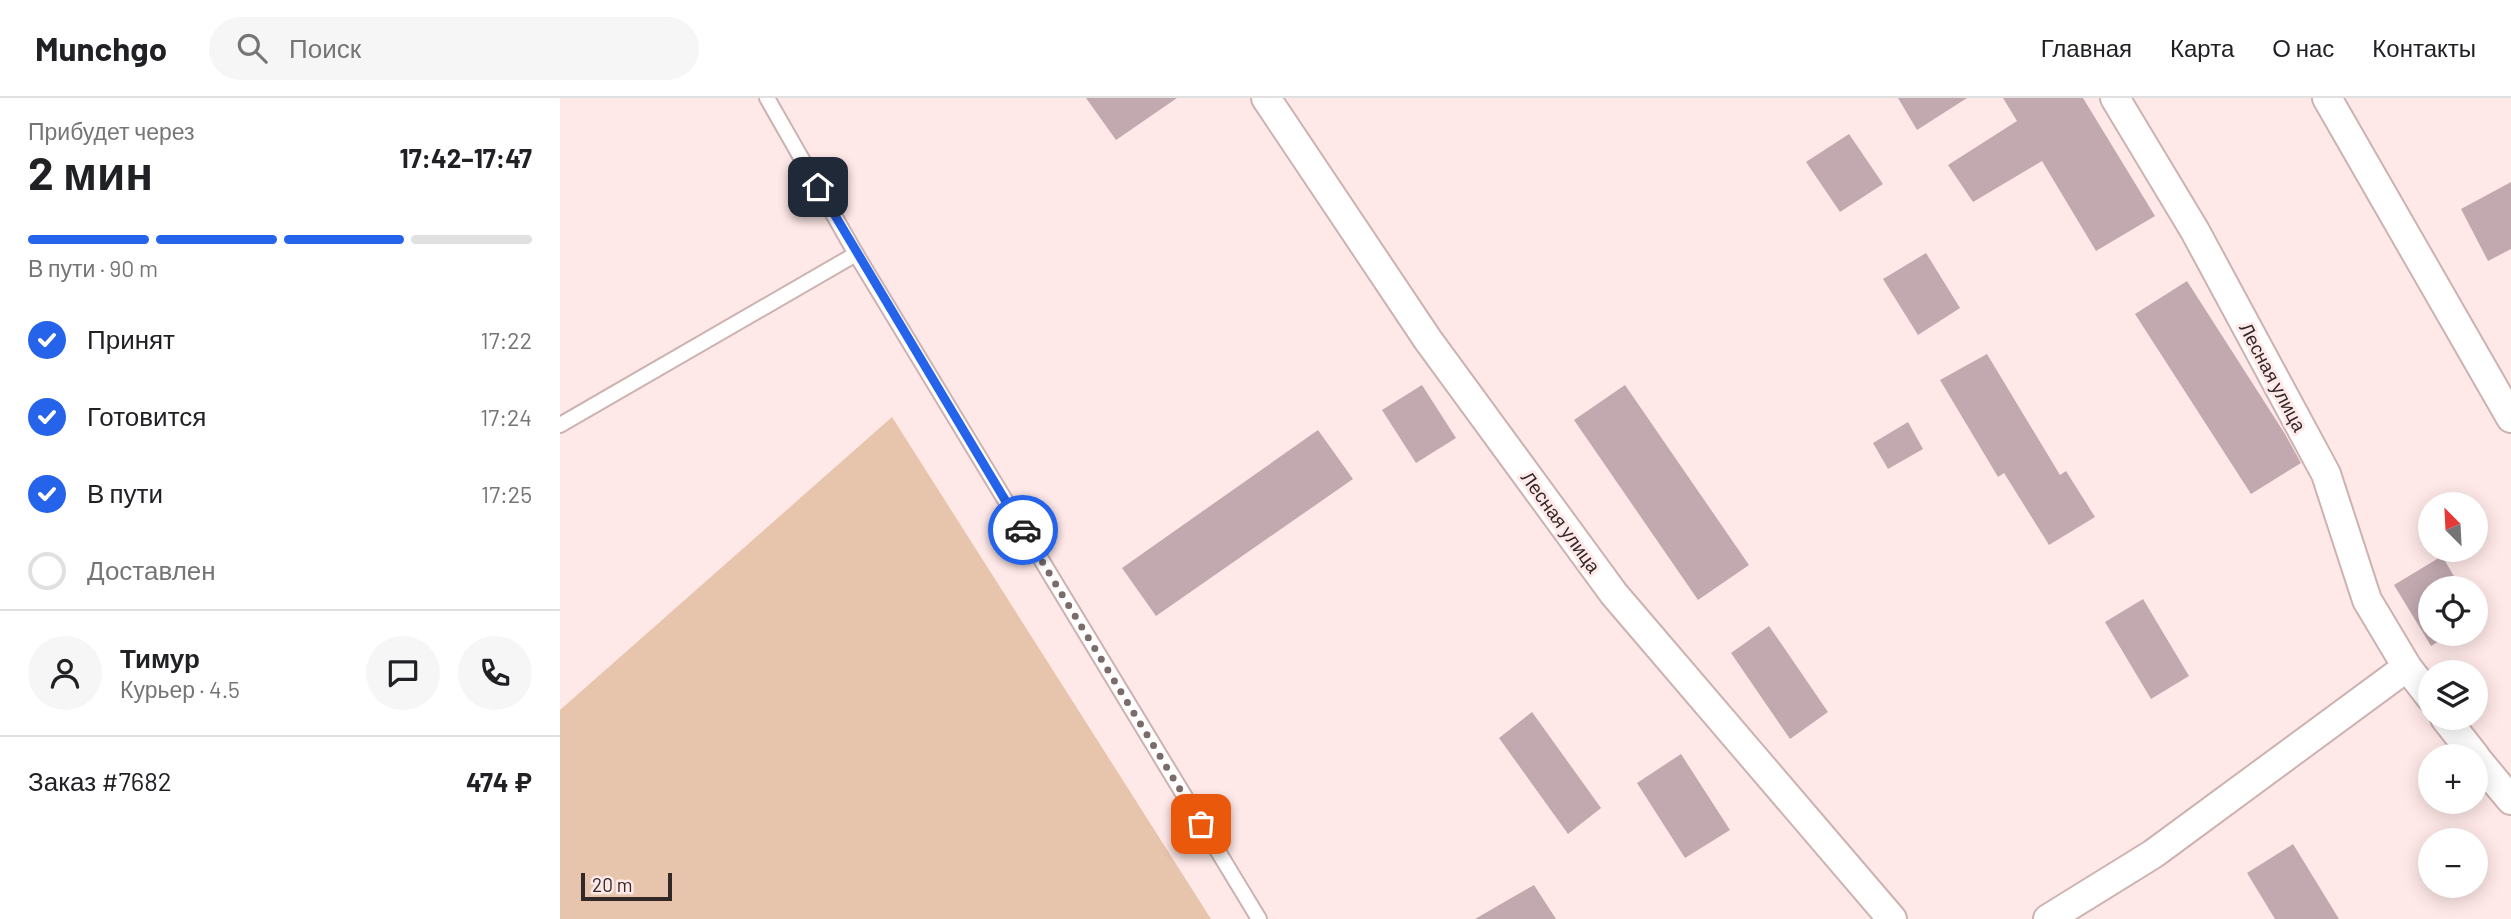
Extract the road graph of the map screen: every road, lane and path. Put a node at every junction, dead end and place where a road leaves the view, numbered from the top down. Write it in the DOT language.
graph roads {
  1 [pos="768,98"];
  2 [pos="1266,98"];
  3 [pos="2115,98"];
  4 [pos="2327,98"];
  5 [pos="856,254"];
  6 [pos="2511,418"];
  7 [pos="560,425"];
  8 [pos="2407,667"];
  9 [pos="2418,681"];
  10 [pos="2455,730"];
  11 [pos="2466,744"];
  12 [pos="2488,772"];
  13 [pos="2511,800"];
  14 [pos="1259,919"];
  15 [pos="1892,919"];
  16 [pos="2048,919"];
  1 -- 5 [label="lane"];
  2 -- 15 [label="street, Лесная улица"];
  3 -- 8 [label="street, Лесная улица"];
  4 -- 6 [label="street"];
  5 -- 7 [label="lane"];
  5 -- 14 [label="lane"];
  8 -- 9 [label="street, Лесная улица"];
  8 -- 16 [label="street"];
  10 -- 11 [label="street"];
  12 -- 13 [label="street"];
}
